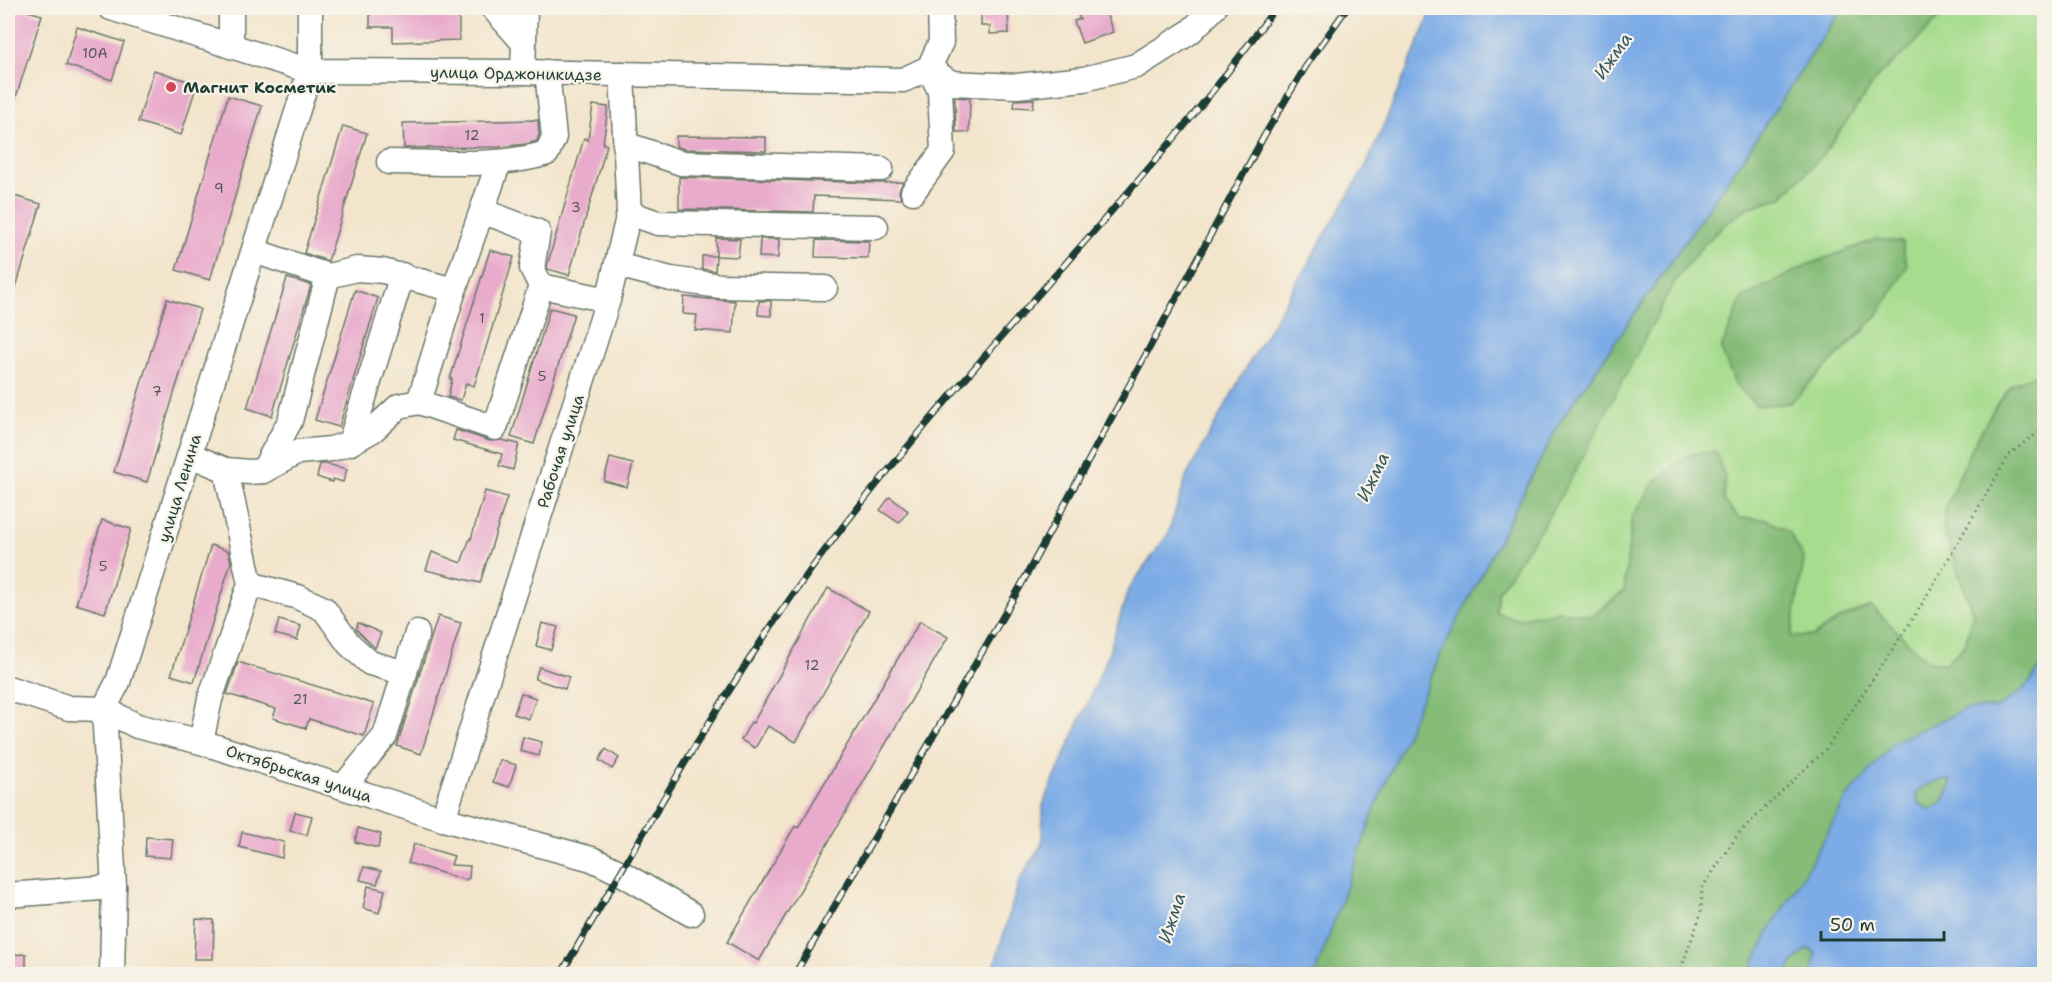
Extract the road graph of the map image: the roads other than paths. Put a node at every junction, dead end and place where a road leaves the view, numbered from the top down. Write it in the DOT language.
graph roads {
  1 [pos="111,8"];
  2 [pos="231,8"];
  3 [pos="310,8"];
  4 [pos="493,8"];
  5 [pos="525,8"];
  6 [pos="940,8"];
  7 [pos="1214,8"];
  8 [pos="524,44"];
  9 [pos="231,46"];
  10 [pos="929,68"];
  11 [pos="310,71"];
  12 [pos="523,72"];
  13 [pos="547,72"];
  14 [pos="622,74"];
  15 [pos="625,144"];
  16 [pos="388,162"];
  17 [pos="499,162"];
  18 [pos="881,169"];
  19 [pos="912,192"];
  20 [pos="482,211"];
  21 [pos="629,213"];
  22 [pos="876,227"];
  23 [pos="254,251"];
  24 [pos="617,265"];
  25 [pos="402,275"];
  26 [pos="328,276"];
  27 [pos="541,286"];
  28 [pos="825,288"];
  29 [pos="454,290"];
  30 [pos="608,300"];
  31 [pos="419,402"];
  32 [pos="350,443"];
  33 [pos="190,455"];
  34 [pos="226,470"];
  35 [pos="263,471"];
  36 [pos="250,584"];
  37 [pos="417,633"];
  38 [pos="405,673"];
  39 [pos="8,688"];
  40 [pos="104,709"];
  41 [pos="201,742"];
  42 [pos="343,787"];
  43 [pos="442,819"];
  44 [pos="114,887"];
  45 [pos="8,895"];
  46 [pos="691,914"];
  47 [pos="112,975"];
  1 -- 9 [label="street, улица Орджоникидзе"];
  2 -- 9 [label="street"];
  3 -- 11 [label="street, улица Ленина"];
  4 -- 8 [label="street"];
  5 -- 8 [label="street"];
  6 -- 10 [label="street"];
  7 -- 10 [label="street"];
  8 -- 12 [label="street"];
  9 -- 11 [label="street, улица Орджоникидзе"];
  10 -- 14 [label="street, улица Орджоникидзе"];
  10 -- 19 [label="street"];
  11 -- 12 [label="street, улица Орджоникидзе"];
  11 -- 23 [label="street, улица Ленина"];
  12 -- 13 [label="street, улица Орджоникидзе"];
  13 -- 14 [label="street, улица Орджоникидзе"];
  13 -- 17 [label="street"];
  14 -- 15 [label="street, Рабочая улица"];
  15 -- 18 [label="street"];
  15 -- 21 [label="street, Рабочая улица"];
  16 -- 17 [label="street"];
  17 -- 20 [label="street"];
  20 -- 27 [label="street"];
  20 -- 29 [label="street"];
  21 -- 22 [label="street"];
  21 -- 24 [label="street, Рабочая улица"];
  23 -- 26 [label="street"];
  23 -- 33 [label="street, улица Ленина"];
  24 -- 28 [label="street"];
  24 -- 30 [label="street, Рабочая улица"];
  25 -- 26 [label="street"];
  25 -- 29 [label="street"];
  25 -- 32 [label="street"];
  26 -- 35 [label="street"];
  27 -- 30 [label="street"];
  27 -- 31 [label="street"];
  29 -- 31 [label="street"];
  30 -- 43 [label="street, Рабочая улица"];
  31 -- 32 [label="street"];
  32 -- 35 [label="street"];
  33 -- 34 [label="street"];
  33 -- 40 [label="street, улица Ленина"];
  34 -- 35 [label="street"];
  34 -- 36 [label="street"];
  36 -- 38 [label="street"];
  36 -- 41 [label="street"];
  37 -- 38 [label="street"];
  38 -- 42 [label="street"];
  39 -- 40 [label="street, Октябрьская улица"];
  40 -- 41 [label="street, Октябрьская улица"];
  40 -- 44 [label="street"];
  41 -- 42 [label="street, Октябрьская улица"];
  42 -- 43 [label="street, Октябрьская улица"];
  43 -- 46 [label="street, Октябрьская улица"];
  44 -- 45 [label="street"];
  44 -- 47 [label="street"];
}
